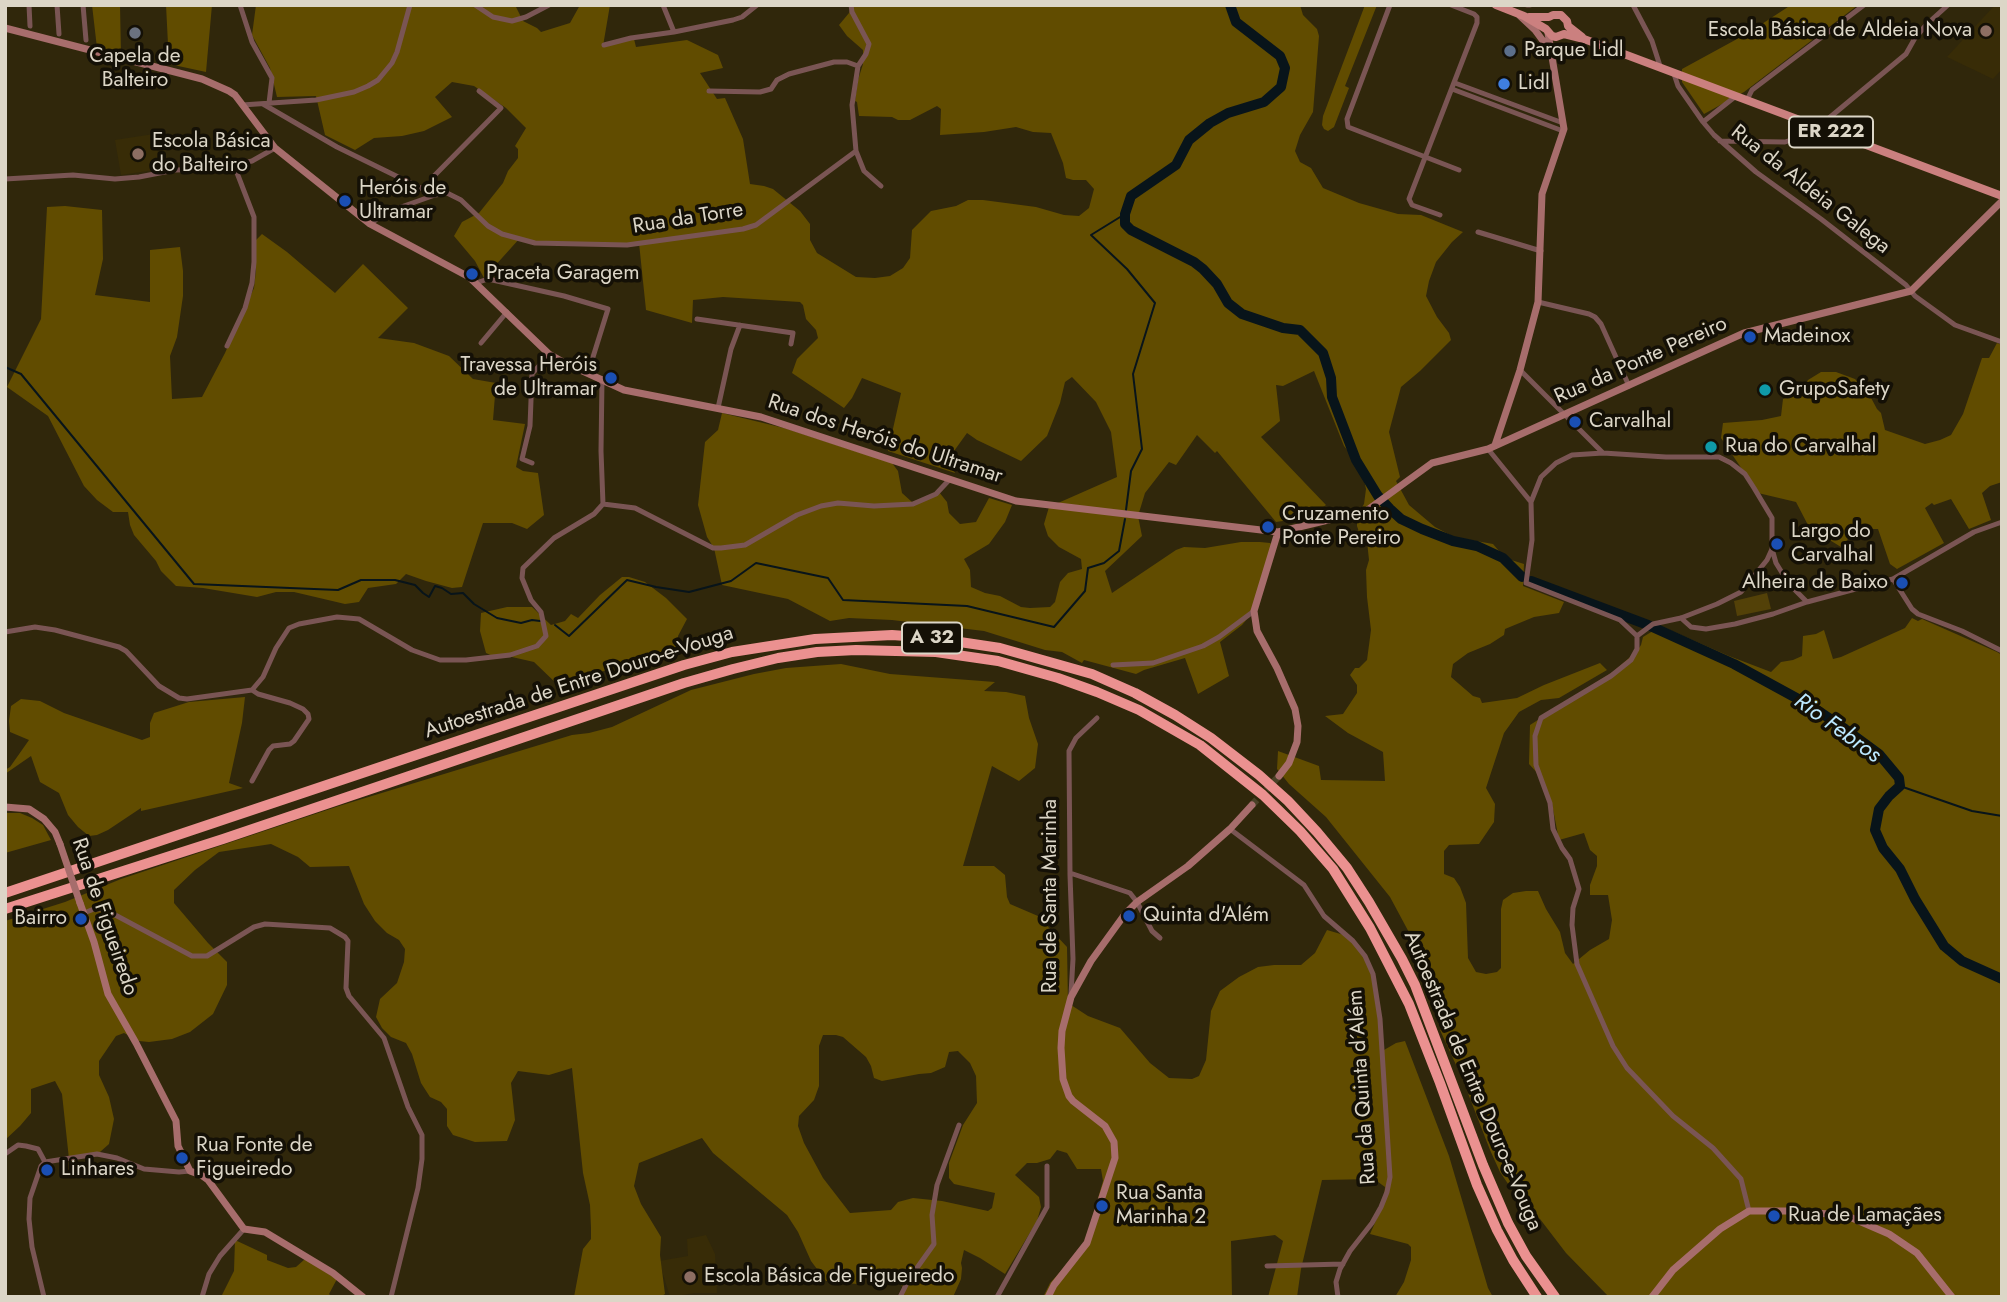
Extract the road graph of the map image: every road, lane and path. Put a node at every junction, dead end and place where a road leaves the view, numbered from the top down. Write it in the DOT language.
graph roads {
  1 [pos="29,5"];
  2 [pos="57,5"];
  3 [pos="83,5"];
  4 [pos="240,5"];
  5 [pos="410,5"];
  6 [pos="475,5"];
  7 [pos="549,5"];
  8 [pos="663,5"];
  9 [pos="757,5"];
  10 [pos="851,5"];
  11 [pos="1390,5"];
  12 [pos="1451,5"];
  13 [pos="1496,5"];
  14 [pos="1558,5"];
  15 [pos="1633,5"];
  16 [pos="1864,5"];
  17 [pos="1948,5"];
  18 [pos="1520,14"];
  19 [pos="1554,16"];
  20 [pos="30,26"];
  21 [pos="5,28"];
  22 [pos="1547,31"];
  23 [pos="674,32"];
  24 [pos="1564,32"];
  25 [pos="60,34"];
  26 [pos="86,40"];
  27 [pos="604,45"];
  28 [pos="1552,52"];
  29 [pos="858,66"];
  30 [pos="1661,69"];
  31 [pos="1674,74"];
  32 [pos="1453,86"];
  33 [pos="709,90"];
  34 [pos="479,91"];
  35 [pos="1736,96"];
  36 [pos="1746,100"];
  37 [pos="266,104"];
  38 [pos="242,105"];
  39 [pos="1703,122"];
  40 [pos="1808,124"];
  41 [pos="1563,127"];
  42 [pos="1821,129"];
  43 [pos="1720,141"];
  44 [pos="275,148"];
  45 [pos="856,151"];
  46 [pos="1426,157"];
  47 [pos="234,165"];
  48 [pos="1459,170"];
  49 [pos="5,179"];
  50 [pos="881,186"];
  51 [pos="435,195"];
  52 [pos="2002,199"];
  53 [pos="1440,215"];
  54 [pos="370,224"];
  55 [pos="1478,232"];
  56 [pos="1541,251"];
  57 [pos="476,283"];
  58 [pos="1911,291"];
  59 [pos="1538,302"];
  60 [pos="507,312"];
  61 [pos="697,320"];
  62 [pos="740,325"];
  63 [pos="2002,342"];
  64 [pos="481,343"];
  65 [pos="791,344"];
  66 [pos="228,346"];
  67 [pos="549,354"];
  68 [pos="1520,370"];
  69 [pos="588,373"];
  70 [pos="602,380"];
  71 [pos="1629,386"];
  72 [pos="718,408"];
  73 [pos="1564,415"];
  74 [pos="1492,447"];
  75 [pos="1603,453"];
  76 [pos="532,463"];
  77 [pos="950,479"];
  78 [pos="1531,502"];
  79 [pos="603,504"];
  80 [pos="2002,522"];
  81 [pos="1278,532"];
  82 [pos="1772,549"];
  83 [pos="1893,579"];
  84 [pos="1807,602"];
  85 [pos="1254,611"];
  86 [pos="1681,618"];
  87 [pos="5,632"];
  88 [pos="1637,636"];
  89 [pos="2002,651"];
  90 [pos="1113,665"];
  91 [pos="252,690"];
  92 [pos="1097,718"];
  93 [pos="1279,776"];
  94 [pos="252,782"];
  95 [pos="1252,805"];
  96 [pos="5,807"];
  97 [pos="1230,829"];
  98 [pos="1070,873"];
  99 [pos="5,893"];
  100 [pos="1137,902"];
  101 [pos="5,909"];
  102 [pos="84,913"];
  103 [pos="1160,938"];
  104 [pos="1071,997"];
  105 [pos="959,1125"];
  106 [pos="5,1154"];
  107 [pos="45,1162"];
  108 [pos="1047,1166"];
  109 [pos="190,1171"];
  110 [pos="1749,1211"];
  111 [pos="244,1230"];
  112 [pos="1343,1264"];
  113 [pos="1267,1266"];
  114 [pos="44,1297"];
  115 [pos="202,1297"];
  116 [pos="363,1297"];
  117 [pos="391,1297"];
  118 [pos="900,1297"];
  119 [pos="998,1297"];
  120 [pos="1048,1297"];
  121 [pos="1338,1297"];
  122 [pos="1537,1297"];
  123 [pos="1555,1297"];
  124 [pos="1651,1297"];
  125 [pos="1952,1297"];
  1 -- 20 [label="street"];
  2 -- 25 [label="street"];
  3 -- 26 [label="street"];
  4 -- 37 [label="street"];
  5 -- 37 [label="street"];
  6 -- 7 [label="street"];
  8 -- 23 [label="street"];
  9 -- 23 [label="street"];
  10 -- 29 [label="street"];
  11 -- 46 [label="street"];
  12 -- 32 [label="street"];
  13 -- 18 [label="main road, ER 222"];
  14 -- 19 [label="street"];
  15 -- 30 [label="street"];
  16 -- 36 [label="street"];
  17 -- 42 [label="street"];
  18 -- 19 [label="main road, ER 222"];
  18 -- 22 [label="main road, ER 222"];
  18 -- 28 [label="street"];
  19 -- 22 [label="main road"];
  19 -- 24 [label="main road, ER 222"];
  21 -- 38 [label="street, Rua dos Heróis do Ultramar"];
  22 -- 24 [label="main road, ER 222"];
  22 -- 28 [label="street"];
  23 -- 27 [label="street"];
  24 -- 28 [label="street"];
  24 -- 30 [label="main road, ER 222"];
  28 -- 41 [label="street"];
  29 -- 33 [label="street"];
  29 -- 45 [label="street"];
  30 -- 31 [label="main road, ER 222"];
  31 -- 35 [label="main road, ER 222"];
  31 -- 39 [label="street, Rua da Aldeia Galega"];
  32 -- 41 [label="street"];
  32 -- 46 [label="street"];
  34 -- 51 [label="street"];
  35 -- 36 [label="main road, ER 222"];
  35 -- 39 [label="street"];
  36 -- 40 [label="main road, ER 222"];
  37 -- 38 [label="street"];
  37 -- 51 [label="street, Rua da Torre"];
  38 -- 44 [label="street, Rua dos Heróis do Ultramar"];
  39 -- 43 [label="street, Rua da Aldeia Galega"];
  40 -- 42 [label="main road, ER 222"];
  40 -- 43 [label="street"];
  41 -- 56 [label="street"];
  42 -- 52 [label="main road, ER 222"];
  43 -- 58 [label="street, Rua da Aldeia Galega"];
  44 -- 47 [label="street"];
  44 -- 54 [label="street, Rua dos Heróis do Ultramar"];
  45 -- 50 [label="street"];
  45 -- 51 [label="street, Rua da Torre"];
  46 -- 48 [label="street"];
  46 -- 53 [label="street"];
  47 -- 49 [label="street"];
  47 -- 66 [label="street"];
  51 -- 54 [label="street"];
  52 -- 58 [label="street"];
  54 -- 57 [label="street, Rua dos Heróis do Ultramar"];
  55 -- 56 [label="street"];
  56 -- 59 [label="street"];
  57 -- 60 [label="street, Rua dos Heróis do Ultramar"];
  57 -- 69 [label="street"];
  58 -- 63 [label="street, Rua da Aldeia Galega"];
  58 -- 71 [label="street, Rua da Ponte Pereiro"];
  59 -- 68 [label="street"];
  59 -- 71 [label="street"];
  60 -- 64 [label="street"];
  60 -- 67 [label="street, Rua dos Heróis do Ultramar"];
  61 -- 62 [label="street"];
  62 -- 65 [label="street"];
  62 -- 72 [label="street"];
  67 -- 69 [label="street, Rua dos Heróis do Ultramar"];
  67 -- 76 [label="street"];
  68 -- 73 [label="street"];
  68 -- 74 [label="street"];
  69 -- 70 [label="street, Rua dos Heróis do Ultramar"];
  70 -- 72 [label="street, Rua dos Heróis do Ultramar"];
  70 -- 79 [label="street"];
  71 -- 73 [label="street, Rua da Ponte Pereiro"];
  72 -- 77 [label="street, Rua dos Heróis do Ultramar"];
  73 -- 74 [label="street, Rua da Ponte Pereiro"];
  73 -- 75 [label="street"];
  74 -- 78 [label="street"];
  74 -- 81 [label="street, Rua da Ponte Pereiro"];
  75 -- 78 [label="street"];
  75 -- 82 [label="street"];
  77 -- 79 [label="street"];
  77 -- 81 [label="street, Rua dos Heróis do Ultramar"];
  78 -- 88 [label="street"];
  79 -- 91 [label="street"];
  80 -- 83 [label="street"];
  81 -- 85 [label="street"];
  82 -- 84 [label="street"];
  82 -- 86 [label="street"];
  83 -- 84 [label="street"];
  83 -- 89 [label="street"];
  84 -- 86 [label="street"];
  85 -- 90 [label="street"];
  85 -- 93 [label="street"];
  86 -- 88 [label="street"];
  87 -- 91 [label="street"];
  88 -- 110 [label="street"];
  91 -- 94 [label="street"];
  92 -- 98 [label="street, Rua de Santa Marinha"];
  95 -- 97 [label="street"];
  96 -- 102 [label="street, Rua de Figueiredo, bridge"];
  97 -- 100 [label="street"];
  97 -- 112 [label="street, Rua da Quinta d´Além"];
  98 -- 100 [label="street"];
  98 -- 104 [label="street, Rua de Santa Marinha"];
  99 -- 123 [label="highway, Autoestrada de Entre Douro-e-Vouga / A 32"];
  100 -- 103 [label="street"];
  100 -- 104 [label="street"];
  101 -- 122 [label="highway, Autoestrada de Entre Douro-e-Vouga / A 32"];
  102 -- 109 [label="street, Rua de Figueiredo"];
  102 -- 117 [label="street"];
  104 -- 120 [label="street, Rua de Santa Marinha"];
  105 -- 118 [label="street"];
  106 -- 107 [label="street"];
  107 -- 109 [label="street"];
  107 -- 114 [label="street"];
  108 -- 119 [label="street"];
  109 -- 111 [label="street"];
  110 -- 124 [label="street"];
  110 -- 125 [label="street"];
  111 -- 115 [label="street"];
  111 -- 116 [label="street"];
  112 -- 113 [label="street"];
  112 -- 121 [label="street, Rua da Quinta d´Além"];
}
